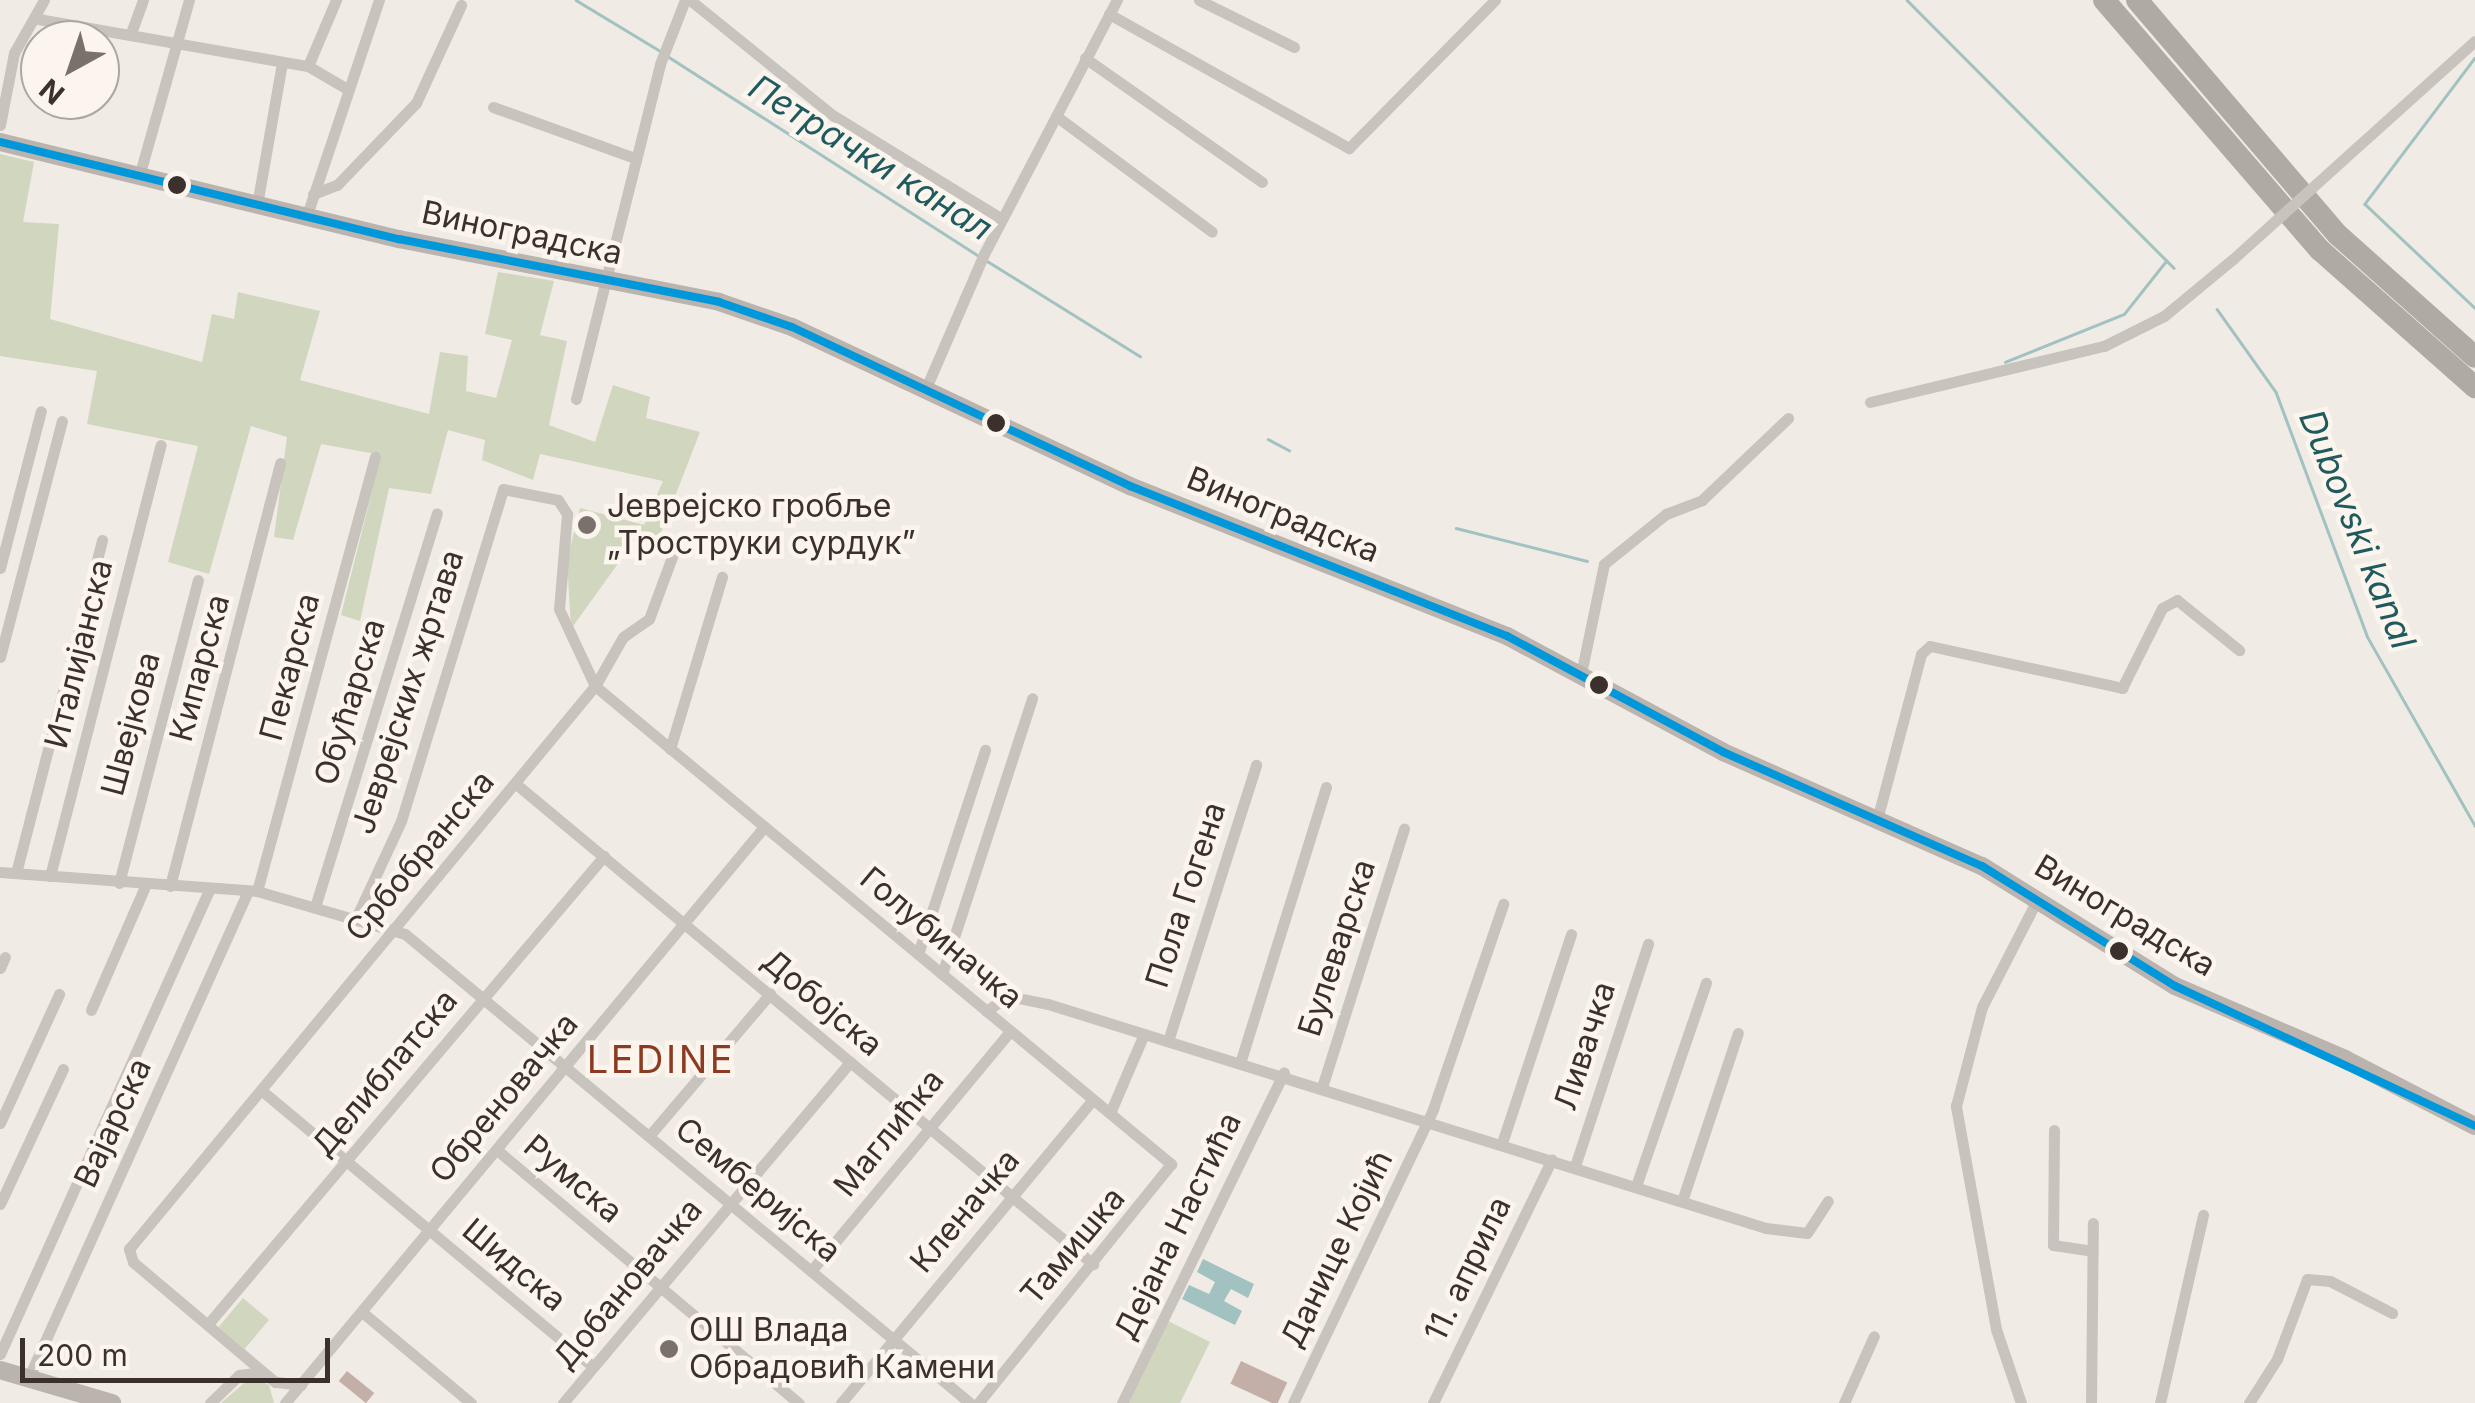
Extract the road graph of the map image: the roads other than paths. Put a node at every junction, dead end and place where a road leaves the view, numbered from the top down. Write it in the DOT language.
graph roads {
  1 [pos="44,0"];
  2 [pos="143,0"];
  3 [pos="190,0"];
  4 [pos="336,0"];
  5 [pos="379,0"];
  6 [pos="687,0"];
  7 [pos="1118,0"];
  8 [pos="1198,0"];
  9 [pos="1495,0"];
  10 [pos="2104,0"];
  11 [pos="2137,0"];
  12 [pos="461,5"];
  13 [pos="1109,14"];
  14 [pos="38,18"];
  15 [pos="130,32"];
  16 [pos="2475,41"];
  17 [pos="176,42"];
  18 [pos="1294,47"];
  19 [pos="1085,58"];
  20 [pos="282,63"];
  21 [pos="308,66"];
  22 [pos="344,87"];
  23 [pos="493,107"];
  24 [pos="1056,116"];
  25 [pos="0,125"];
  26 [pos="0,142"];
  27 [pos="635,158"];
  28 [pos="140,173"];
  29 [pos="1262,182"];
  30 [pos="258,199"];
  31 [pos="310,203"];
  32 [pos="1002,218"];
  33 [pos="1212,232"];
  34 [pos="604,281"];
  35 [pos="2475,357"];
  36 [pos="2475,387"];
  37 [pos="926,388"];
  38 [pos="576,400"];
  39 [pos="1870,402"];
  40 [pos="41,411"];
  41 [pos="1788,418"];
  42 [pos="62,421"];
  43 [pos="161,445"];
  44 [pos="375,457"];
  45 [pos="280,463"];
  46 [pos="437,513"];
  47 [pos="102,540"];
  48 [pos="673,554"];
  49 [pos="0,568"];
  50 [pos="722,576"];
  51 [pos="198,580"];
  52 [pos="2238,650"];
  53 [pos="0,658"];
  54 [pos="1581,674"];
  55 [pos="595,686"];
  56 [pos="1032,698"];
  57 [pos="670,749"];
  58 [pos="984,750"];
  59 [pos="1256,765"];
  60 [pos="516,784"];
  61 [pos="1326,787"];
  62 [pos="1878,816"];
  63 [pos="764,827"];
  64 [pos="1404,829"];
  65 [pos="604,856"];
  66 [pos="0,872"];
  67 [pos="16,873"];
  68 [pos="50,876"];
  69 [pos="119,882"];
  70 [pos="146,884"];
  71 [pos="170,886"];
  72 [pos="210,888"];
  73 [pos="252,891"];
  74 [pos="2038,898"];
  75 [pos="1502,904"];
  76 [pos="316,907"];
  77 [pos="356,918"];
  78 [pos="685,924"];
  79 [pos="395,930"];
  80 [pos="1571,934"];
  81 [pos="1648,944"];
  82 [pos="918,954"];
  83 [pos="942,974"];
  84 [pos="1706,983"];
  85 [pos="58,994"];
  86 [pos="770,994"];
  87 [pos="484,998"];
  88 [pos="90,1010"];
  89 [pos="986,1011"];
  90 [pos="1010,1031"];
  91 [pos="1738,1033"];
  92 [pos="1144,1034"];
  93 [pos="1168,1041"];
  94 [pos="1241,1060"];
  95 [pos="850,1062"];
  96 [pos="566,1067"];
  97 [pos="63,1069"];
  98 [pos="1284,1072"];
  99 [pos="1323,1084"];
  100 [pos="261,1090"];
  101 [pos="1093,1100"];
  102 [pos="1110,1113"];
  103 [pos="1429,1119"];
  104 [pos="0,1123"];
  105 [pos="2475,1126"];
  106 [pos="929,1128"];
  107 [pos="2054,1130"];
  108 [pos="649,1136"];
  109 [pos="1502,1143"];
  110 [pos="497,1150"];
  111 [pos="1552,1158"];
  112 [pos="346,1162"];
  113 [pos="1575,1166"];
  114 [pos="1171,1171"];
  115 [pos="1636,1186"];
  116 [pos="1012,1198"];
  117 [pos="1828,1201"];
  118 [pos="1682,1202"];
  119 [pos="0,1204"];
  120 [pos="731,1204"];
  121 [pos="2202,1215"];
  122 [pos="2093,1223"];
  123 [pos="429,1230"];
  124 [pos="2093,1251"];
  125 [pos="1093,1264"];
  126 [pos="811,1270"];
  127 [pos="660,1287"];
  128 [pos="362,1312"];
  129 [pos="2392,1313"];
  130 [pos="208,1324"];
  131 [pos="1874,1336"];
  132 [pos="894,1340"];
  133 [pos="232,1345"];
  134 [pos="0,1354"];
  135 [pos="593,1368"];
  136 [pos="0,1370"];
  137 [pos="28,1378"];
  138 [pos="270,1378"];
  139 [pos="232,1379"];
  140 [pos="301,1385"];
  141 [pos="112,1403"];
  142 [pos="210,1403"];
  143 [pos="284,1403"];
  144 [pos="471,1403"];
  145 [pos="563,1403"];
  146 [pos="799,1403"];
  147 [pos="841,1403"];
  148 [pos="974,1403"];
  149 [pos="1122,1403"];
  150 [pos="1294,1403"];
  151 [pos="1433,1403"];
  152 [pos="1844,1403"];
  153 [pos="2021,1403"];
  154 [pos="2092,1403"];
  155 [pos="2160,1403"];
  156 [pos="2249,1403"];
  1 -- 14 [label="street"];
  2 -- 15 [label="street"];
  3 -- 17 [label="street"];
  4 -- 21 [label="street"];
  5 -- 22 [label="street"];
  6 -- 27 [label="street"];
  6 -- 32 [label="street"];
  7 -- 13 [label="street"];
  8 -- 18 [label="street"];
  9 -- 13 [label="street"];
  10 -- 36 [label="highway"];
  11 -- 35 [label="highway"];
  12 -- 31 [label="street"];
  13 -- 19 [label="street"];
  14 -- 15 [label="street"];
  14 -- 25 [label="street"];
  15 -- 17 [label="street"];
  16 -- 39 [label="street, bridge"];
  17 -- 20 [label="street"];
  17 -- 28 [label="street"];
  19 -- 24 [label="street"];
  19 -- 29 [label="street"];
  20 -- 21 [label="street"];
  20 -- 30 [label="street"];
  21 -- 22 [label="street"];
  22 -- 31 [label="street"];
  23 -- 27 [label="street"];
  24 -- 32 [label="street"];
  24 -- 33 [label="street"];
  26 -- 28 [label="street, Виноградска"];
  27 -- 34 [label="street"];
  28 -- 30 [label="street, Виноградска"];
  30 -- 31 [label="street, Виноградска"];
  31 -- 34 [label="street, Виноградска"];
  32 -- 37 [label="street"];
  34 -- 37 [label="street, Виноградска"];
  34 -- 38 [label="street"];
  37 -- 54 [label="street, Виноградска"];
  40 -- 49 [label="street"];
  41 -- 54 [label="street"];
  42 -- 53 [label="street"];
  43 -- 68 [label="street, Италијанска"];
  44 -- 73 [label="street, Пекарска"];
  45 -- 71 [label="street, Кипарска"];
  46 -- 76 [label="street, Обућарска"];
  47 -- 67 [label="street"];
  48 -- 55 [label="street, Србобранска"];
  50 -- 57 [label="street"];
  51 -- 69 [label="street, Швејкова"];
  52 -- 62 [label="street"];
  54 -- 62 [label="street, Виноградска"];
  55 -- 57 [label="street, Голубиначка"];
  55 -- 60 [label="street, Србобранска"];
  55 -- 77 [label="street, Јеврејских жртава"];
  56 -- 83 [label="street"];
  57 -- 63 [label="street, Голубиначка"];
  58 -- 82 [label="street"];
  59 -- 93 [label="street, Пола Гогена"];
  60 -- 65 [label="street, Добојска"];
  60 -- 79 [label="street, Србобранска"];
  61 -- 94 [label="street"];
  62 -- 74 [label="street, Виноградска"];
  63 -- 78 [label="street, Обреновачка"];
  63 -- 82 [label="street, Голубиначка"];
  64 -- 99 [label="street, Булеварска"];
  65 -- 78 [label="street, Добојска"];
  65 -- 87 [label="street, Делиблатска"];
  66 -- 67 [label="street, Семберијска"];
  67 -- 68 [label="street, Семберијска"];
  68 -- 69 [label="street, Семберијска"];
  69 -- 70 [label="street, Семберијска"];
  70 -- 71 [label="street, Семберијска"];
  70 -- 88 [label="street"];
  71 -- 72 [label="street, Семберијска"];
  72 -- 73 [label="street, Семберијска"];
  72 -- 134 [label="street"];
  73 -- 76 [label="street, Семберијска"];
  73 -- 137 [label="street, Вајарска"];
  74 -- 105 [label="street, Виноградска"];
  74 -- 153 [label="street"];
  75 -- 103 [label="street, Данице Којић"];
  76 -- 77 [label="street, Семберијска"];
  77 -- 79 [label="street, Семберијска"];
  78 -- 86 [label="street, Добојска"];
  78 -- 96 [label="street, Обреновачка"];
  79 -- 87 [label="street, Семберијска"];
  79 -- 100 [label="street, Србобранска"];
  80 -- 109 [label="street"];
  81 -- 113 [label="street, Ливачка"];
  82 -- 83 [label="street, Голубиначка"];
  83 -- 89 [label="street, Голубиначка"];
  84 -- 115 [label="street"];
  85 -- 104 [label="street"];
  86 -- 95 [label="street, Добојска"];
  86 -- 108 [label="street"];
  87 -- 96 [label="street, Семберијска"];
  87 -- 112 [label="street, Делиблатска"];
  89 -- 90 [label="street, Голубиначка"];
  89 -- 92 [label="street"];
  90 -- 101 [label="street, Голубиначка"];
  90 -- 106 [label="street, Маглићка"];
  91 -- 118 [label="street"];
  92 -- 93 [label="street"];
  92 -- 102 [label="street"];
  93 -- 94 [label="street"];
  94 -- 98 [label="street"];
  95 -- 106 [label="street, Добојска"];
  95 -- 120 [label="street, Добановачка"];
  96 -- 108 [label="street, Семберијска"];
  96 -- 110 [label="street, Обреновачка"];
  97 -- 119 [label="street"];
  98 -- 99 [label="street"];
  98 -- 149 [label="street, Дејана Настића"];
  99 -- 103 [label="street"];
  100 -- 112 [label="street, Шидска"];
  100 -- 130 [label="street, Србобранска"];
  101 -- 102 [label="street, Голубиначка"];
  101 -- 116 [label="street, Кленачка"];
  102 -- 114 [label="street, Голубиначка"];
  103 -- 109 [label="street"];
  103 -- 150 [label="street, Данице Којић"];
  106 -- 116 [label="street, Добојска"];
  106 -- 126 [label="street, Маглићка"];
  107 -- 124 [label="street"];
  108 -- 120 [label="street, Семберијска"];
  109 -- 111 [label="street"];
  110 -- 123 [label="street, Обреновачка"];
  110 -- 127 [label="street, Румска"];
  111 -- 113 [label="street"];
  111 -- 151 [label="street, 11. априла"];
  112 -- 123 [label="street, Шидска"];
  112 -- 130 [label="street, Делиблатска"];
  113 -- 115 [label="street"];
  114 -- 125 [label="street, Тамишка"];
  115 -- 118 [label="street"];
  116 -- 125 [label="street, Добојска"];
  116 -- 132 [label="street, Кленачка"];
  117 -- 118 [label="street"];
  120 -- 126 [label="street, Семберијска"];
  120 -- 127 [label="street, Добановачка"];
  121 -- 155 [label="street"];
  122 -- 124 [label="street"];
  123 -- 128 [label="street, Обреновачка"];
  123 -- 135 [label="street, Шидска"];
  124 -- 154 [label="street"];
  125 -- 148 [label="street, Тамишка"];
  126 -- 132 [label="street, Семберијска"];
  127 -- 135 [label="street, Добановачка"];
  127 -- 146 [label="street, Румска"];
  128 -- 140 [label="street, Обреновачка"];
  128 -- 144 [label="street"];
  129 -- 156 [label="street"];
  130 -- 133 [label="street"];
  131 -- 152 [label="street"];
  132 -- 147 [label="street, Кленачка"];
  132 -- 148 [label="street, Семберијска"];
  133 -- 138 [label="street"];
  133 -- 139 [label="street"];
  135 -- 145 [label="street, Добановачка"];
  136 -- 137 [label="street"];
  137 -- 141 [label="street"];
  138 -- 139 [label="street"];
  138 -- 140 [label="street"];
  138 -- 143 [label="street, Обреновачка"];
  139 -- 142 [label="street"];
  140 -- 143 [label="street, Обреновачка"];
}
